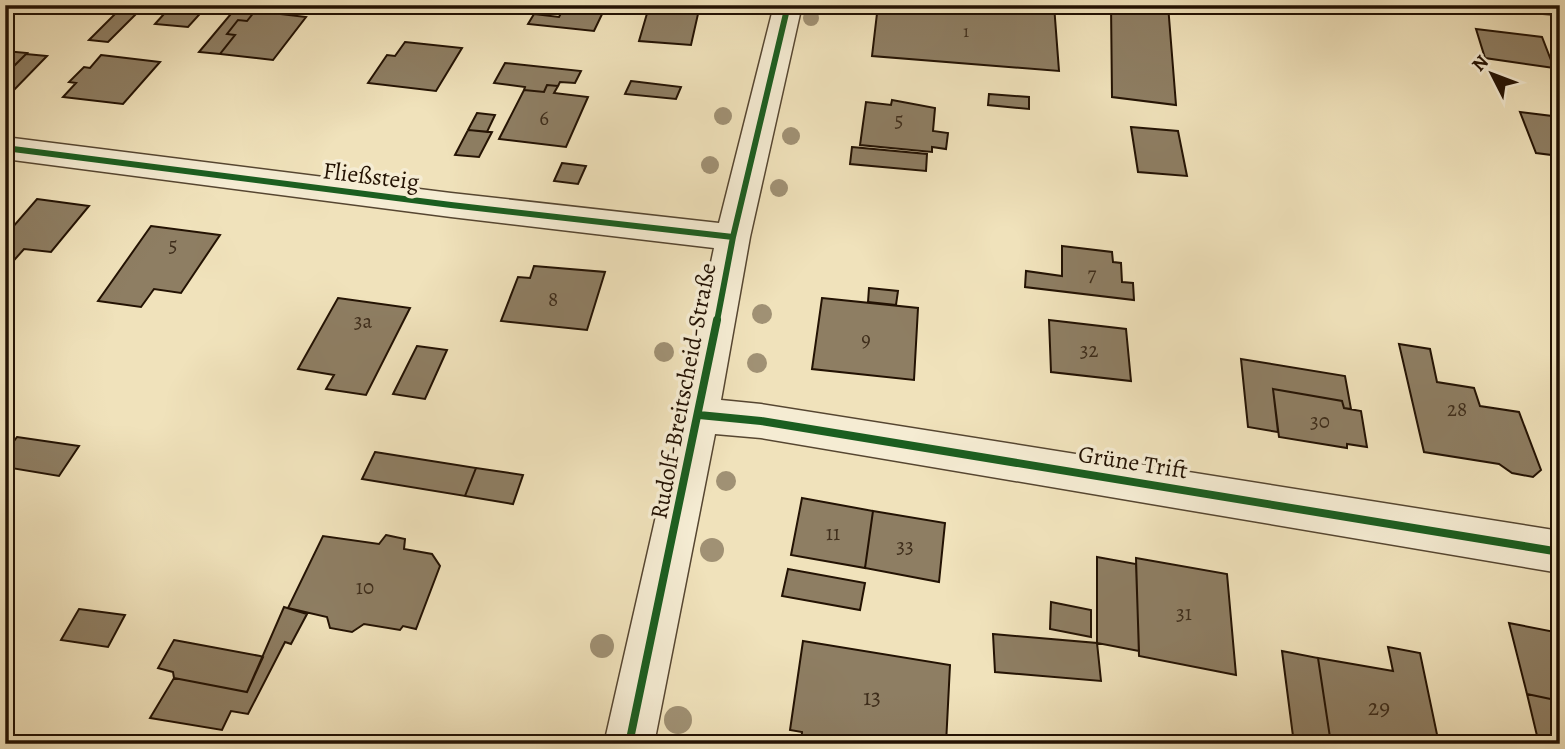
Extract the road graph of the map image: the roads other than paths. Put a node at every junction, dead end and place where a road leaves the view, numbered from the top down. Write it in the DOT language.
graph roads {
  1 [pos="788,5"];
  2 [pos="5,148"];
  3 [pos="733,237"];
  4 [pos="699,415"];
  5 [pos="1560,552"];
  6 [pos="629,744"];
  1 -- 3 [label="street, Rudolf-Breitscheid-Straße"];
  2 -- 3 [label="street, Fließsteig"];
  3 -- 4 [label="street, Rudolf-Breitscheid-Straße"];
  4 -- 5 [label="street, Grüne Trift"];
  4 -- 6 [label="street, Rudolf-Breitscheid-Straße"];
}
